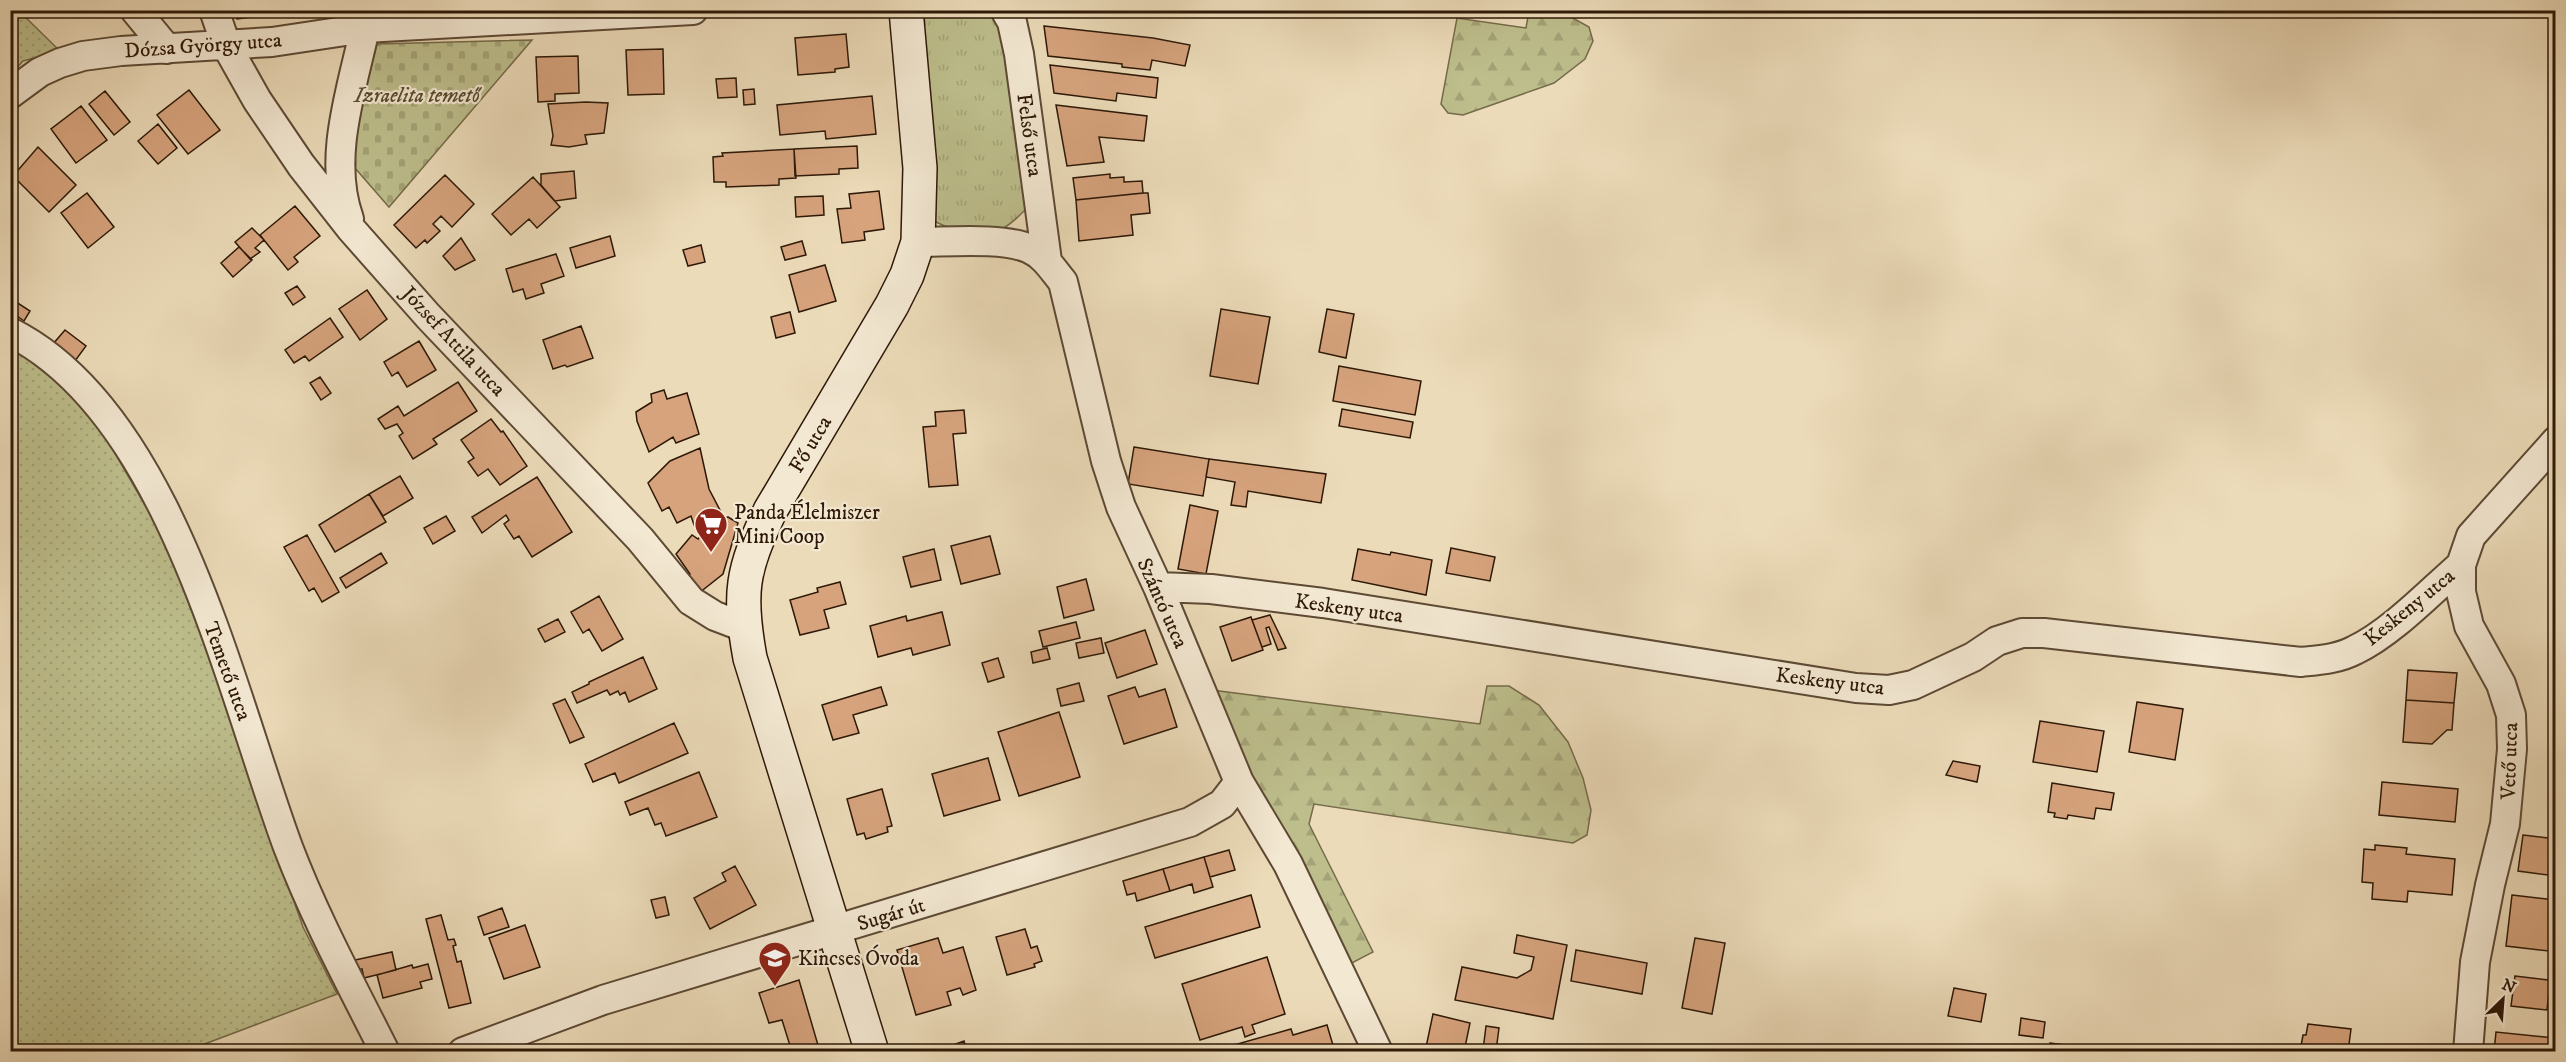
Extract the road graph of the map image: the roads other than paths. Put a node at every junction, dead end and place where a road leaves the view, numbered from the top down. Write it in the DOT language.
graph roads {
  1 [pos="135,10"];
  2 [pos="214,10"];
  3 [pos="693,10"];
  4 [pos="906,10"];
  5 [pos="1005,10"];
  6 [pos="365,28"];
  7 [pos="226,45"];
  8 [pos="167,49"];
  9 [pos="10,94"];
  10 [pos="352,230"];
  11 [pos="918,242"];
  12 [pos="1047,261"];
  13 [pos="10,332"];
  14 [pos="2556,441"];
  15 [pos="2461,565"];
  16 [pos="1158,587"];
  17 [pos="744,627"];
  18 [pos="1239,782"];
  19 [pos="834,932"];
  20 [pos="385,1052"];
  21 [pos="463,1052"];
  22 [pos="872,1052"];
  23 [pos="1378,1052"];
  24 [pos="2468,1052"];
  1 -- 8 [label="street"];
  2 -- 7 [label="street, József Attila utca"];
  3 -- 6 [label="street, Dózsa György utca"];
  4 -- 11 [label="street, Fő utca"];
  5 -- 12 [label="street, Felső utca"];
  6 -- 7 [label="street, Dózsa György utca"];
  6 -- 10 [label="street"];
  7 -- 8 [label="street, Dózsa György utca"];
  7 -- 10 [label="street, József Attila utca"];
  8 -- 9 [label="street, Dózsa György utca"];
  10 -- 17 [label="street, József Attila utca"];
  11 -- 12 [label="street, Szántó utca"];
  11 -- 17 [label="street, Fő utca"];
  12 -- 16 [label="street, Szántó utca"];
  13 -- 20 [label="street, Temető utca"];
  14 -- 15 [label="street, Vető utca"];
  15 -- 16 [label="street, Keskeny utca"];
  15 -- 24 [label="street, Vető utca"];
  16 -- 18 [label="street, Szántó utca"];
  17 -- 19 [label="street, Fő utca"];
  18 -- 19 [label="street, Sugár út"];
  18 -- 23 [label="street, Szántó utca"];
  19 -- 21 [label="street, Sugár út"];
  19 -- 22 [label="street, Fő utca"];
}
